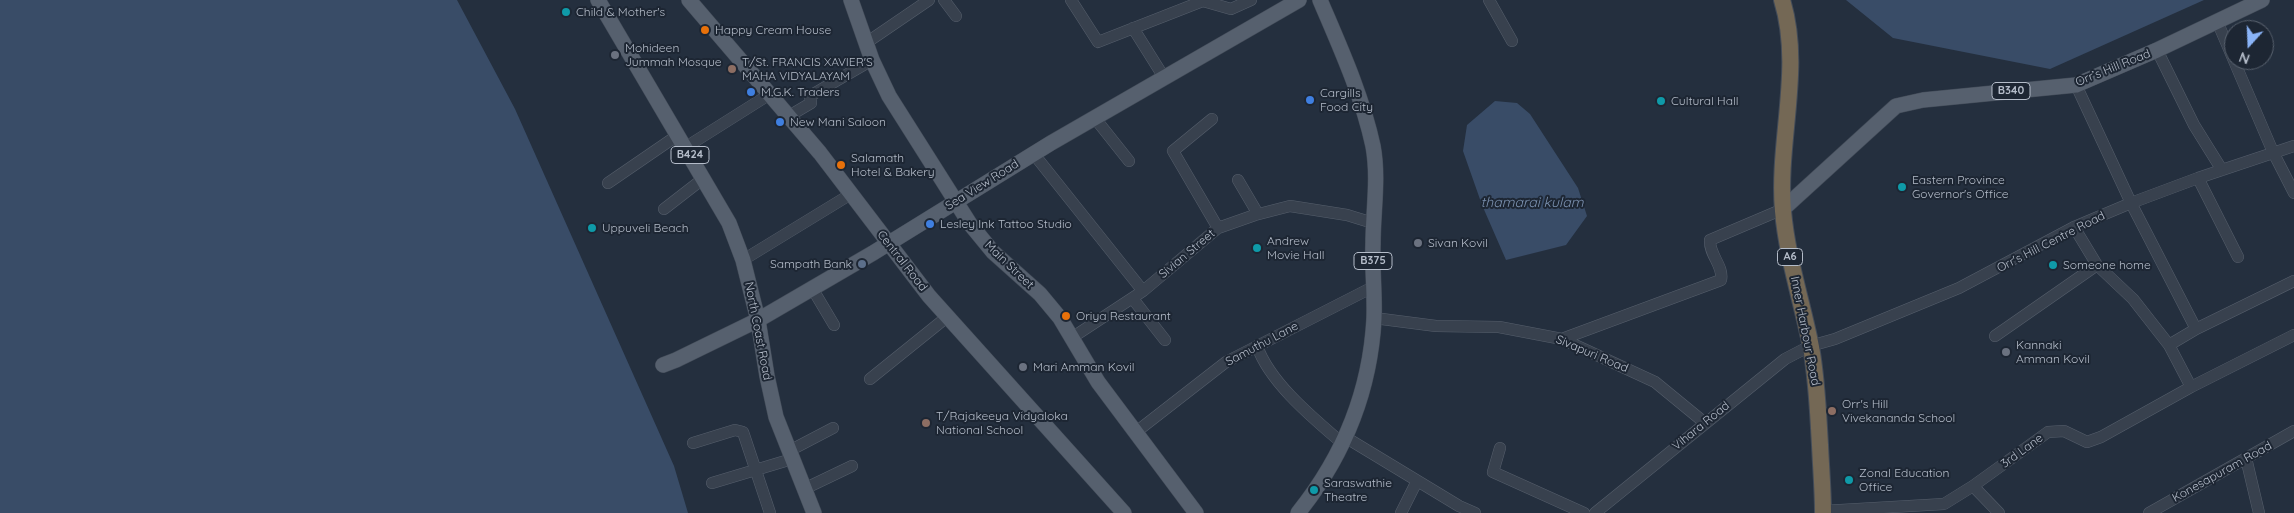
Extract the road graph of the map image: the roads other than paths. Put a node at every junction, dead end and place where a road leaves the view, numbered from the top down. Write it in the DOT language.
graph roads {
  1 [pos="598,0"];
  2 [pos="689,0"];
  3 [pos="851,0"];
  4 [pos="929,0"];
  5 [pos="944,0"];
  6 [pos="1071,0"];
  7 [pos="1251,0"];
  8 [pos="1299,0"];
  9 [pos="1320,0"];
  10 [pos="1489,0"];
  11 [pos="1782,0"];
  12 [pos="2262,0"];
  13 [pos="956,16"];
  14 [pos="2217,21"];
  15 [pos="1133,28"];
  16 [pos="1512,41"];
  17 [pos="866,43"];
  18 [pos="2157,50"];
  19 [pos="872,60"];
  20 [pos="1165,79"];
  21 [pos="2076,85"];
  22 [pos="770,94"];
  23 [pos="789,116"];
  24 [pos="1094,117"];
  25 [pos="1212,119"];
  26 [pos="682,141"];
  27 [pos="2294,146"];
  28 [pos="2273,152"];
  29 [pos="1033,153"];
  30 [pos="1129,161"];
  31 [pos="2222,170"];
  32 [pos="704,178"];
  33 [pos="2198,178"];
  34 [pos="1238,180"];
  35 [pos="608,183"];
  36 [pos="2294,193"];
  37 [pos="851,194"];
  38 [pos="956,201"];
  39 [pos="2131,203"];
  40 [pos="664,209"];
  41 [pos="1783,209"];
  42 [pos="1258,214"];
  43 [pos="1373,223"];
  44 [pos="2074,227"];
  45 [pos="1218,228"];
  46 [pos="887,243"];
  47 [pos="2238,257"];
  48 [pos="743,260"];
  49 [pos="2097,265"];
  50 [pos="2294,281"];
  51 [pos="1373,287"];
  52 [pos="812,288"];
  53 [pos="1143,291"];
  54 [pos="1132,299"];
  55 [pos="948,317"];
  56 [pos="1374,318"];
  57 [pos="758,320"];
  58 [pos="834,325"];
  59 [pos="2196,329"];
  60 [pos="2294,335"];
  61 [pos="1995,336"];
  62 [pos="1073,337"];
  63 [pos="1562,339"];
  64 [pos="1165,340"];
  65 [pos="2169,345"];
  66 [pos="1257,346"];
  67 [pos="1810,346"];
  68 [pos="663,364"];
  69 [pos="870,379"];
  70 [pos="2190,387"];
  71 [pos="1705,423"];
  72 [pos="834,428"];
  73 [pos="2294,431"];
  74 [pos="1136,432"];
  75 [pos="1344,440"];
  76 [pos="693,443"];
  77 [pos="1500,448"];
  78 [pos="790,455"];
  79 [pos="2246,458"];
  80 [pos="852,466"];
  81 [pos="757,470"];
  82 [pos="1417,481"];
  83 [pos="712,483"];
  84 [pos="1973,486"];
  85 [pos="804,489"];
  86 [pos="1823,512"];
  87 [pos="770,513"];
  88 [pos="814,513"];
  89 [pos="1124,513"];
  90 [pos="1196,513"];
  91 [pos="1298,513"];
  92 [pos="1401,513"];
  93 [pos="1475,513"];
  94 [pos="1584,513"];
  95 [pos="1595,513"];
  96 [pos="1999,513"];
  97 [pos="2149,513"];
  98 [pos="2258,513"];
  1 -- 26 [label="main road, North Coast Road / B424"];
  2 -- 22 [label="main road, Central Road"];
  3 -- 17 [label="main road, Main Street"];
  4 -- 17 [label="street"];
  5 -- 13 [label="street"];
  6 -- 15 [label="street"];
  7 -- 15 [label="street"];
  8 -- 20 [label="main road, Sea View Road"];
  9 -- 43 [label="main road, B375"];
  10 -- 16 [label="street"];
  11 -- 41 [label="highway, Inner Harbour Road / A6"];
  12 -- 14 [label="main road, Orr’s Hill Road / B340"];
  14 -- 18 [label="main road, Orr’s Hill Road / B340"];
  14 -- 28 [label="street"];
  15 -- 20 [label="street"];
  17 -- 19 [label="main road, Main Street"];
  18 -- 21 [label="main road, Orr’s Hill Road / B340"];
  18 -- 31 [label="street"];
  19 -- 23 [label="street"];
  19 -- 38 [label="main road, Main Street"];
  20 -- 24 [label="main road, Sea View Road"];
  21 -- 39 [label="street"];
  21 -- 41 [label="main road, Orr’s Hill Road / B340"];
  22 -- 23 [label="main road, Central Road"];
  22 -- 26 [label="street"];
  23 -- 37 [label="main road, Central Road"];
  24 -- 29 [label="main road, Sea View Road"];
  24 -- 30 [label="street"];
  25 -- 45 [label="street"];
  26 -- 32 [label="main road, North Coast Road / B424"];
  26 -- 35 [label="street"];
  27 -- 28 [label="street, Orr's Hill Centre Road"];
  28 -- 31 [label="street, Orr's Hill Centre Road"];
  28 -- 36 [label="street"];
  29 -- 38 [label="main road, Sea View Road"];
  29 -- 53 [label="street"];
  31 -- 33 [label="street, Orr's Hill Centre Road"];
  32 -- 40 [label="street"];
  32 -- 48 [label="main road, North Coast Road / B424"];
  33 -- 39 [label="street, Orr's Hill Centre Road"];
  33 -- 47 [label="street"];
  34 -- 42 [label="street"];
  37 -- 46 [label="main road, Central Road"];
  37 -- 48 [label="street"];
  38 -- 46 [label="main road, Sea View Road"];
  38 -- 62 [label="main road, Main Street"];
  39 -- 44 [label="street, Orr's Hill Centre Road"];
  39 -- 59 [label="street"];
  41 -- 63 [label="street"];
  41 -- 67 [label="highway, Inner Harbour Road / A6"];
  42 -- 43 [label="street, Sivian Street"];
  42 -- 45 [label="street, Sivian Street"];
  43 -- 51 [label="main road, B375"];
  44 -- 49 [label="street"];
  44 -- 67 [label="street, Orr's Hill Centre Road"];
  45 -- 53 [label="street, Sivian Street"];
  46 -- 52 [label="main road, Sea View Road"];
  46 -- 55 [label="main road, Central Road"];
  48 -- 57 [label="main road, North Coast Road / B424"];
  49 -- 61 [label="street"];
  49 -- 65 [label="street"];
  50 -- 59 [label="street"];
  51 -- 56 [label="main road, B375"];
  51 -- 66 [label="street, Samuthu Lane"];
  52 -- 57 [label="main road, Sea View Road"];
  52 -- 58 [label="street"];
  53 -- 54 [label="street, Sivian Street"];
  54 -- 62 [label="street, Sivian Street"];
  54 -- 64 [label="street"];
  55 -- 69 [label="street"];
  55 -- 89 [label="main road, Central Road"];
  56 -- 63 [label="street, Sivapuri Road"];
  56 -- 75 [label="main road, B375"];
  57 -- 68 [label="main road, Sea View Road"];
  57 -- 78 [label="main road, North Coast Road / B424"];
  59 -- 65 [label="street"];
  60 -- 70 [label="street, 3rd Lane"];
  62 -- 74 [label="main road, Main Street"];
  63 -- 71 [label="street, Sivapuri Road"];
  65 -- 70 [label="street"];
  66 -- 74 [label="street, Samuthu Lane"];
  66 -- 75 [label="street"];
  67 -- 71 [label="street, Vihara Road"];
  67 -- 86 [label="highway, Inner Harbour Road / A6"];
  70 -- 84 [label="street, 3rd Lane"];
  71 -- 95 [label="street, Vihara Road"];
  72 -- 78 [label="street"];
  73 -- 79 [label="street, Konesapuram Road"];
  74 -- 90 [label="main road, Main Street"];
  75 -- 82 [label="street"];
  75 -- 91 [label="main road, B375"];
  76 -- 81 [label="street"];
  77 -- 94 [label="street"];
  78 -- 81 [label="street"];
  78 -- 85 [label="main road, North Coast Road / B424"];
  79 -- 97 [label="street, Konesapuram Road"];
  79 -- 98 [label="street"];
  80 -- 85 [label="street"];
  81 -- 83 [label="street"];
  81 -- 87 [label="street"];
  82 -- 92 [label="street"];
  82 -- 93 [label="street"];
  84 -- 86 [label="street, 3rd Lane"];
  84 -- 96 [label="street"];
  85 -- 88 [label="main road, North Coast Road / B424"];
}
